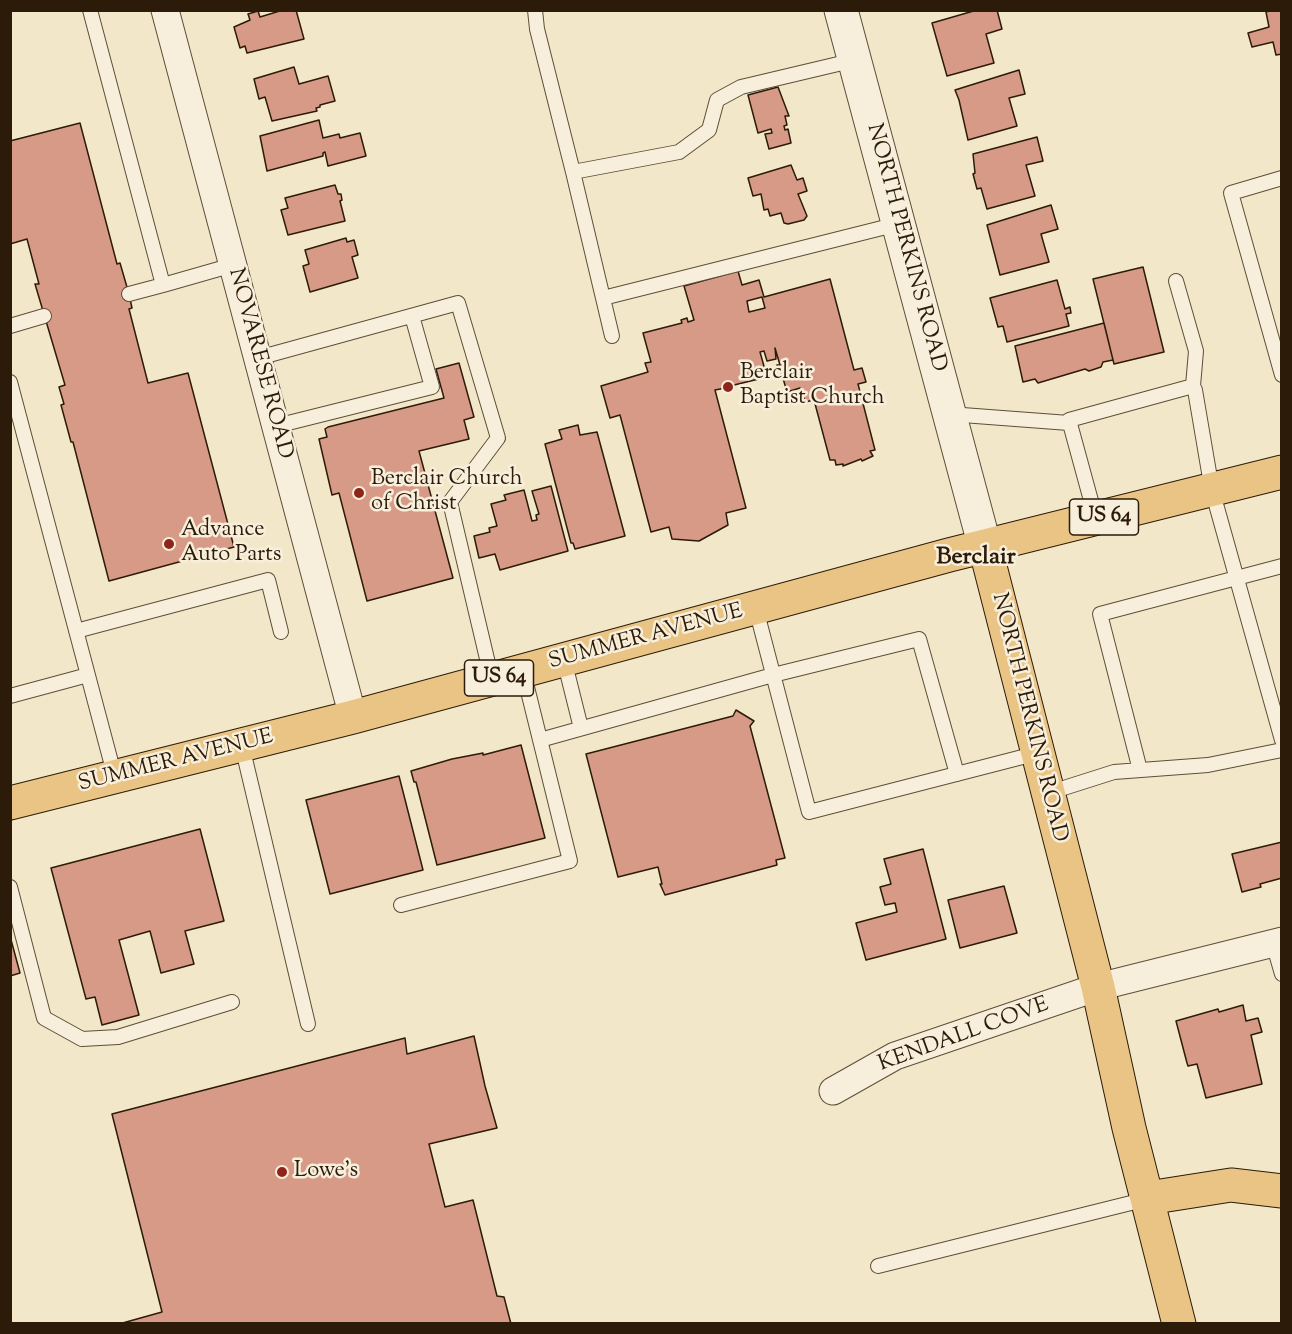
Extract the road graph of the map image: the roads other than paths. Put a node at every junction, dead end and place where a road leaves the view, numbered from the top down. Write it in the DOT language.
graph roads {
  1 [pos="90,10"];
  2 [pos="165,10"];
  3 [pos="535,10"];
  4 [pos="841,10"];
  5 [pos="855,60"];
  6 [pos="573,172"];
  7 [pos="1281,178"];
  8 [pos="898,224"];
  9 [pos="233,265"];
  10 [pos="1176,281"];
  11 [pos="163,285"];
  12 [pos="129,294"];
  13 [pos="603,298"];
  14 [pos="44,316"];
  15 [pos="412,316"];
  16 [pos="10,326"];
  17 [pos="612,336"];
  18 [pos="258,358"];
  19 [pos="1281,375"];
  20 [pos="10,382"];
  21 [pos="1193,386"];
  22 [pos="949,414"];
  23 [pos="1069,423"];
  24 [pos="276,426"];
  25 [pos="1281,472"];
  26 [pos="1212,490"];
  27 [pos="1096,519"];
  28 [pos="985,547"];
  29 [pos="1281,566"];
  30 [pos="1237,578"];
  31 [pos="756,609"];
  32 [pos="76,631"];
  33 [pos="281,632"];
  34 [pos="564,660"];
  35 [pos="523,671"];
  36 [pos="88,675"];
  37 [pos="773,675"];
  38 [pos="492,680"];
  39 [pos="10,696"];
  40 [pos="353,717"];
  41 [pos="581,728"];
  42 [pos="540,740"];
  43 [pos="1281,740"];
  44 [pos="242,746"];
  45 [pos="1281,750"];
  46 [pos="1038,753"];
  47 [pos="1140,770"];
  48 [pos="957,774"];
  49 [pos="115,777"];
  50 [pos="1047,793"];
  51 [pos="10,803"];
  52 [pos="10,887"];
  53 [pos="401,905"];
  54 [pos="1277,942"];
  55 [pos="1281,974"];
  56 [pos="1098,987"];
  57 [pos="232,1002"];
  58 [pos="308,1024"];
  59 [pos="833,1091"];
  60 [pos="1281,1191"];
  61 [pos="1148,1198"];
  62 [pos="878,1266"];
  63 [pos="1179,1323"];
  1 -- 11 [label="lane"];
  2 -- 9 [label="street, NOVARESE ROAD"];
  3 -- 6 [label="lane"];
  4 -- 5 [label="street, NORTH PERKINS ROAD"];
  5 -- 6 [label="lane"];
  5 -- 8 [label="street, NORTH PERKINS ROAD"];
  6 -- 13 [label="lane"];
  7 -- 19 [label="lane"];
  8 -- 13 [label="lane"];
  8 -- 22 [label="street, NORTH PERKINS ROAD"];
  9 -- 11 [label="lane"];
  9 -- 18 [label="street, NOVARESE ROAD"];
  10 -- 21 [label="lane"];
  11 -- 12 [label="lane"];
  13 -- 17 [label="lane"];
  14 -- 16 [label="lane"];
  15 -- 18 [label="lane"];
  15 -- 24 [label="lane"];
  15 -- 38 [label="lane"];
  18 -- 24 [label="street, NOVARESE ROAD"];
  20 -- 32 [label="lane"];
  21 -- 23 [label="lane"];
  21 -- 26 [label="lane"];
  22 -- 23 [label="lane"];
  22 -- 28 [label="street, NORTH PERKINS ROAD"];
  23 -- 27 [label="lane"];
  24 -- 40 [label="street, NOVARESE ROAD"];
  25 -- 26 [label="main road, SUMMER AVENUE / US 64"];
  26 -- 27 [label="main road, SUMMER AVENUE / US 64"];
  26 -- 30 [label="lane"];
  27 -- 28 [label="main road, SUMMER AVENUE / US 64"];
  28 -- 31 [label="main road, SUMMER AVENUE / US 64"];
  28 -- 46 [label="main road, NORTH PERKINS ROAD"];
  29 -- 30 [label="lane"];
  30 -- 43 [label="lane"];
  30 -- 47 [label="lane"];
  31 -- 34 [label="main road, SUMMER AVENUE / US 64"];
  31 -- 37 [label="lane"];
  32 -- 33 [label="lane"];
  32 -- 36 [label="lane"];
  34 -- 35 [label="main road, SUMMER AVENUE / US 64"];
  34 -- 41 [label="lane"];
  35 -- 38 [label="main road, SUMMER AVENUE / US 64"];
  35 -- 42 [label="lane"];
  36 -- 39 [label="lane"];
  36 -- 49 [label="lane"];
  37 -- 41 [label="lane"];
  37 -- 48 [label="lane"];
  37 -- 48 [label="lane"];
  38 -- 40 [label="main road, SUMMER AVENUE / US 64"];
  40 -- 44 [label="main road, SUMMER AVENUE / US 64"];
  41 -- 42 [label="lane"];
  42 -- 53 [label="lane"];
  44 -- 49 [label="main road, SUMMER AVENUE / US 64"];
  44 -- 58 [label="lane"];
  45 -- 47 [label="lane"];
  46 -- 48 [label="lane"];
  46 -- 50 [label="main road, NORTH PERKINS ROAD"];
  47 -- 50 [label="lane"];
  49 -- 51 [label="main road, SUMMER AVENUE / US 64"];
  50 -- 56 [label="main road, NORTH PERKINS ROAD"];
  52 -- 57 [label="lane"];
  54 -- 55 [label="lane"];
  54 -- 56 [label="street, KENDALL COVE"];
  56 -- 59 [label="street, KENDALL COVE"];
  56 -- 61 [label="main road, NORTH PERKINS ROAD"];
  60 -- 61 [label="main road"];
  61 -- 62 [label="lane"];
  61 -- 63 [label="main road, NORTH PERKINS ROAD"];
}
